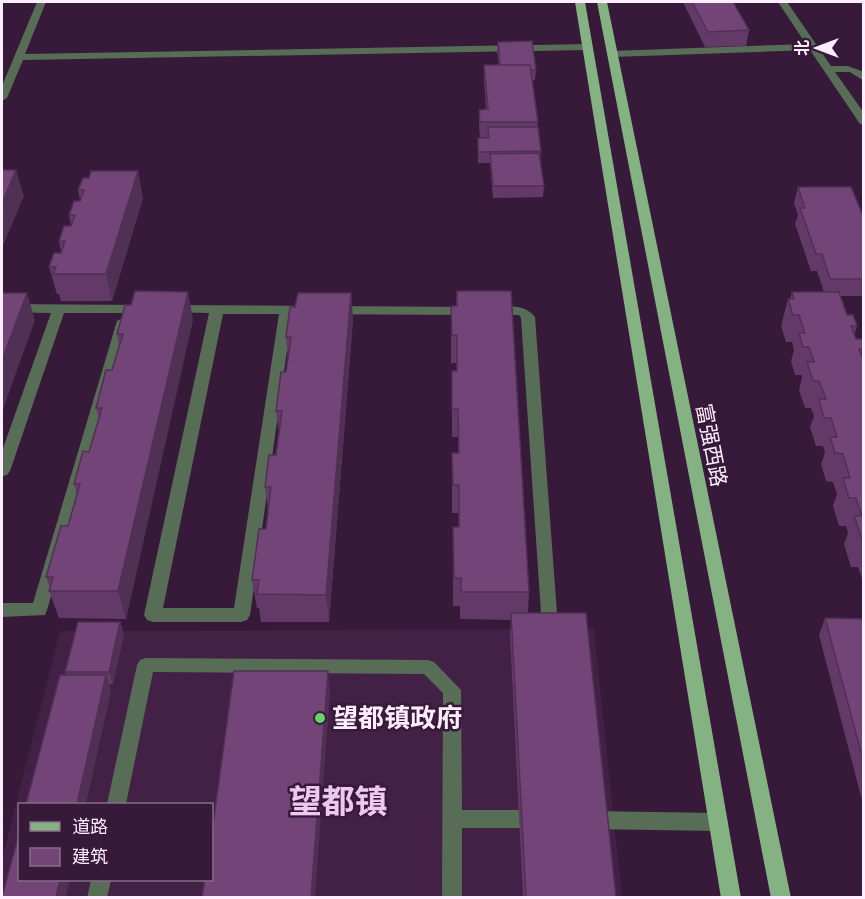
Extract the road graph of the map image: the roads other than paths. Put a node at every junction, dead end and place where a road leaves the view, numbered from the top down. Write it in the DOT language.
graph roads {
  1 [pos="41,2"];
  2 [pos="580,2"];
  3 [pos="602,2"];
  4 [pos="783,2"];
  5 [pos="587,47"];
  6 [pos="813,47"];
  7 [pos="612,54"];
  8 [pos="20,57"];
  9 [pos="828,69"];
  10 [pos="864,78"];
  11 [pos="2,98"];
  12 [pos="864,122"];
  13 [pos="2,308"];
  14 [pos="59,309"];
  15 [pos="128,309"];
  16 [pos="217,309"];
  17 [pos="286,310"];
  18 [pos="2,471"];
  19 [pos="2,610"];
  20 [pos="549,613"];
  21 [pos="116,803"];
  22 [pos="452,819"];
  23 [pos="718,822"];
  24 [pos="101,881"];
  25 [pos="97,897"];
  26 [pos="452,897"];
  27 [pos="730,897"];
  28 [pos="781,897"];
  1 -- 8 [label="street"];
  2 -- 5 [label="main road"];
  3 -- 7 [label="main road, 富强西路"];
  4 -- 6 [label="street"];
  5 -- 8 [label="street"];
  5 -- 23 [label="main road"];
  6 -- 7 [label="street"];
  6 -- 9 [label="street"];
  7 -- 28 [label="main road, 富强西路"];
  8 -- 11 [label="street"];
  9 -- 10 [label="street"];
  9 -- 12 [label="street"];
  13 -- 14 [label="street"];
  14 -- 15 [label="street"];
  14 -- 18 [label="street"];
  15 -- 16 [label="street"];
  15 -- 19 [label="street"];
  16 -- 17 [label="street"];
  16 -- 17 [label="street"];
  17 -- 20 [label="street"];
  21 -- 22 [label="street"];
  22 -- 23 [label="street"];
  22 -- 26 [label="street"];
  23 -- 27 [label="main road"];
  24 -- 25 [label="street"];
}
